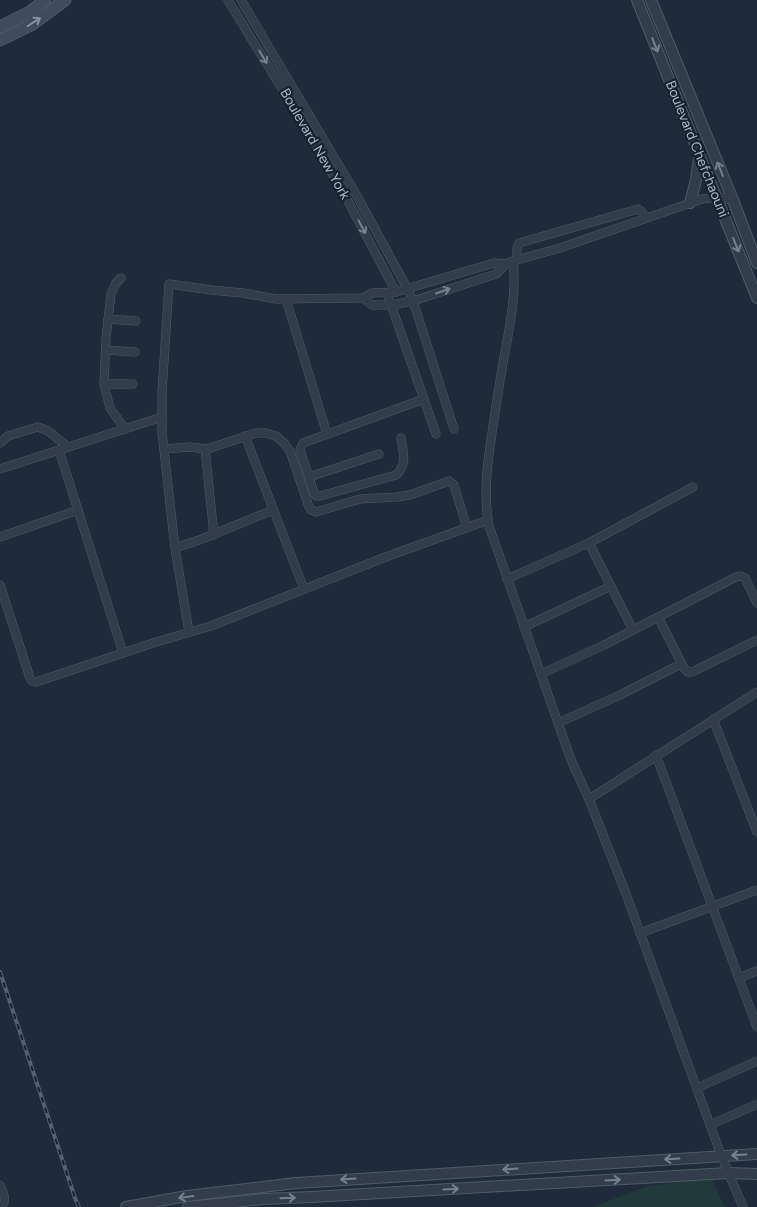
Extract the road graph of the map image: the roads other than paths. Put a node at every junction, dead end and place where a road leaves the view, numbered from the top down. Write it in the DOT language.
graph roads {
  1 [pos="44,0"];
  2 [pos="65,0"];
  3 [pos="228,0"];
  4 [pos="241,0"];
  5 [pos="637,0"];
  6 [pos="651,0"];
  7 [pos="0,26"];
  8 [pos="256,26"];
  9 [pos="248,32"];
  10 [pos="0,40"];
  11 [pos="683,79"];
  12 [pos="670,84"];
  13 [pos="322,138"];
  14 [pos="314,142"];
  15 [pos="699,155"];
  16 [pos="357,196"];
  17 [pos="717,198"];
  18 [pos="348,200"];
  19 [pos="733,200"];
  20 [pos="690,204"];
  21 [pos="646,218"];
  22 [pos="512,262"];
  23 [pos="757,263"];
  24 [pos="120,278"];
  25 [pos="407,288"];
  26 [pos="391,292"];
  27 [pos="363,298"];
  28 [pos="757,298"];
  29 [pos="286,299"];
  30 [pos="413,301"];
  31 [pos="392,306"];
  32 [pos="108,318"];
  33 [pos="136,321"];
  34 [pos="106,350"];
  35 [pos="135,352"];
  36 [pos="104,384"];
  37 [pos="132,384"];
  38 [pos="424,399"];
  39 [pos="162,417"];
  40 [pos="125,429"];
  41 [pos="454,429"];
  42 [pos="327,434"];
  43 [pos="436,434"];
  44 [pos="245,436"];
  45 [pos="401,438"];
  46 [pos="0,443"];
  47 [pos="68,447"];
  48 [pos="164,449"];
  49 [pos="204,449"];
  50 [pos="59,450"];
  51 [pos="379,454"];
  52 [pos="0,469"];
  53 [pos="309,477"];
  54 [pos="693,487"];
  55 [pos="78,510"];
  56 [pos="273,510"];
  57 [pos="488,520"];
  58 [pos="467,528"];
  59 [pos="214,535"];
  60 [pos="0,538"];
  61 [pos="588,543"];
  62 [pos="175,548"];
  63 [pos="507,580"];
  64 [pos="0,585"];
  65 [pos="610,586"];
  66 [pos="304,589"];
  67 [pos="757,603"];
  68 [pos="658,617"];
  69 [pos="524,627"];
  70 [pos="633,630"];
  71 [pos="189,632"];
  72 [pos="757,640"];
  73 [pos="123,653"];
  74 [pos="681,664"];
  75 [pos="541,674"];
  76 [pos="757,692"];
  77 [pos="713,719"];
  78 [pos="558,724"];
  79 [pos="656,755"];
  80 [pos="589,799"];
  81 [pos="757,832"];
  82 [pos="757,890"];
  83 [pos="712,907"];
  84 [pos="640,933"];
  85 [pos="757,971"];
  86 [pos="739,978"];
  87 [pos="757,1027"];
  88 [pos="757,1061"];
  89 [pos="697,1088"];
  90 [pos="757,1104"];
  91 [pos="710,1124"];
  92 [pos="757,1154"];
  93 [pos="721,1156"];
  94 [pos="728,1173"];
  95 [pos="757,1174"];
  96 [pos="0,1185"];
  97 [pos="224,1192"];
  98 [pos="226,1202"];
  99 [pos="1,1207"];
  100 [pos="126,1207"];
  101 [pos="188,1207"];
  102 [pos="743,1207"];
  1 -- 7 [label="main road"];
  10 -- 2 [label="main road, one-way"];
  3 -- 9 [label="street, Boulevard New York"];
  4 -- 8 [label="street, Boulevard New York"];
  5 -- 12 [label="street, Boulevard Chefchaouni, one-way"];
  6 -- 11 [label="street, Boulevard Chefchaouni"];
  8 -- 9 [label="street"];
  8 -- 13 [label="street, Boulevard New York"];
  9 -- 14 [label="street, Boulevard New York, one-way"];
  11 -- 12 [label="street"];
  19 -- 11 [label="street, Boulevard Chefchaouni, one-way"];
  12 -- 15 [label="street, Boulevard Chefchaouni"];
  13 -- 14 [label="street"];
  13 -- 16 [label="street, Boulevard New York"];
  14 -- 18 [label="street, Boulevard New York"];
  15 -- 17 [label="street, Boulevard Chefchaouni"];
  15 -- 20 [label="street"];
  16 -- 18 [label="street"];
  16 -- 25 [label="street, Boulevard New York"];
  17 -- 19 [label="street"];
  17 -- 20 [label="street"];
  17 -- 28 [label="street, Boulevard Chefchaouni, one-way"];
  18 -- 26 [label="street, Boulevard New York, one-way"];
  19 -- 23 [label="street, Boulevard Chefchaouni"];
  20 -- 21 [label="street"];
  21 -- 22 [label="street"];
  21 -- 22 [label="street"];
  22 -- 25 [label="street"];
  30 -- 22 [label="street, one-way"];
  22 -- 57 [label="street"];
  24 -- 32 [label="street"];
  25 -- 26 [label="street"];
  25 -- 30 [label="street, Boulevard New York"];
  26 -- 27 [label="street"];
  26 -- 31 [label="street, Boulevard New York"];
  27 -- 29 [label="street"];
  27 -- 31 [label="street"];
  29 -- 39 [label="street"];
  29 -- 42 [label="street"];
  30 -- 31 [label="street"];
  30 -- 41 [label="street, Boulevard New York"];
  31 -- 38 [label="street, Boulevard New York"];
  32 -- 33 [label="street"];
  32 -- 34 [label="street"];
  34 -- 35 [label="street"];
  34 -- 36 [label="street"];
  36 -- 37 [label="street"];
  36 -- 40 [label="street"];
  38 -- 42 [label="street"];
  38 -- 43 [label="street, Boulevard New York"];
  39 -- 40 [label="street"];
  39 -- 48 [label="street"];
  40 -- 47 [label="street"];
  42 -- 53 [label="street"];
  44 -- 49 [label="street"];
  44 -- 56 [label="street"];
  44 -- 58 [label="street"];
  45 -- 53 [label="street"];
  46 -- 47 [label="street"];
  47 -- 50 [label="street"];
  48 -- 49 [label="street"];
  48 -- 62 [label="street"];
  49 -- 59 [label="street"];
  50 -- 52 [label="street"];
  50 -- 55 [label="street"];
  51 -- 53 [label="street"];
  54 -- 61 [label="street"];
  55 -- 60 [label="street"];
  55 -- 73 [label="street"];
  56 -- 59 [label="street"];
  56 -- 66 [label="street"];
  57 -- 58 [label="street"];
  57 -- 63 [label="street"];
  58 -- 66 [label="street"];
  59 -- 62 [label="street"];
  61 -- 63 [label="street"];
  61 -- 65 [label="street"];
  62 -- 71 [label="street"];
  63 -- 69 [label="street"];
  64 -- 73 [label="street"];
  65 -- 69 [label="street"];
  65 -- 70 [label="street"];
  66 -- 71 [label="street"];
  67 -- 68 [label="street"];
  68 -- 70 [label="street"];
  68 -- 74 [label="street"];
  69 -- 75 [label="street"];
  70 -- 75 [label="street"];
  71 -- 73 [label="street"];
  72 -- 74 [label="street"];
  74 -- 78 [label="street"];
  75 -- 78 [label="street"];
  76 -- 77 [label="street"];
  77 -- 79 [label="street"];
  77 -- 81 [label="street"];
  78 -- 80 [label="street"];
  79 -- 80 [label="street"];
  79 -- 83 [label="street"];
  80 -- 84 [label="street"];
  82 -- 83 [label="street"];
  83 -- 84 [label="street"];
  83 -- 86 [label="street"];
  84 -- 89 [label="street"];
  85 -- 86 [label="street"];
  86 -- 87 [label="street"];
  88 -- 89 [label="street"];
  89 -- 91 [label="street"];
  90 -- 91 [label="street"];
  91 -- 93 [label="street"];
  92 -- 93 [label="street, one-way"];
  93 -- 94 [label="street"];
  93 -- 97 [label="street, one-way"];
  94 -- 95 [label="street"];
  98 -- 94 [label="street, one-way"];
  94 -- 102 [label="street"];
  96 -- 99 [label="street"];
  97 -- 98 [label="street"];
  97 -- 100 [label="street, one-way"];
  98 -- 101 [label="street"];
}
